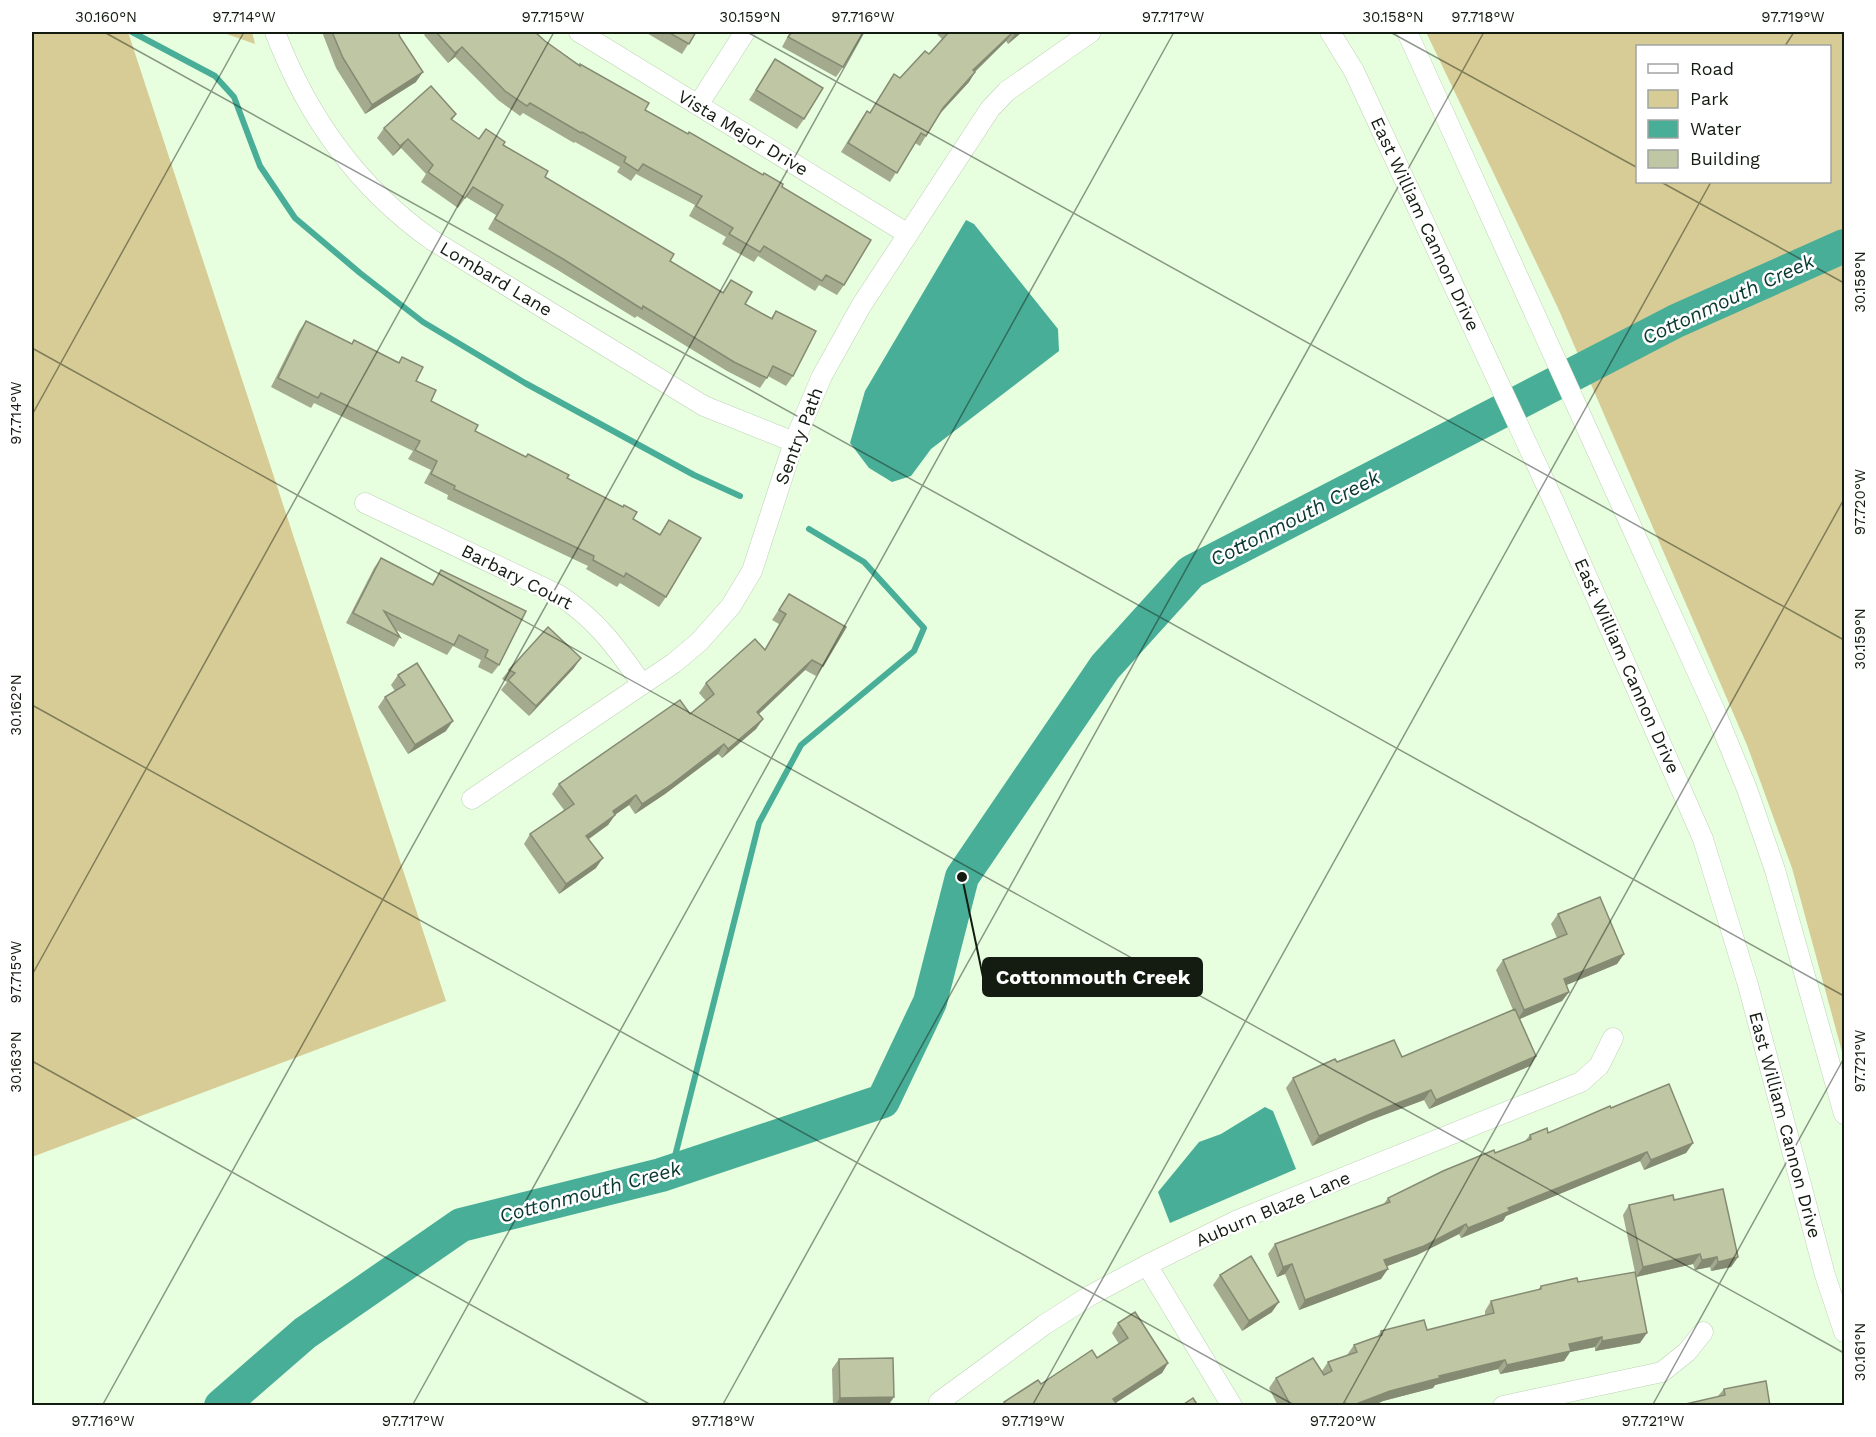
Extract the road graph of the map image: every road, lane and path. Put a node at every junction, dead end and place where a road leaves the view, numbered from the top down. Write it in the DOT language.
graph roads {
  1 [pos="275,32"];
  2 [pos="579,32"];
  3 [pos="746,32"];
  4 [pos="1091,32"];
  5 [pos="1330,32"];
  6 [pos="1407,32"];
  7 [pos="698,105"];
  8 [pos="908,234"];
  9 [pos="794,442"];
  10 [pos="365,503"];
  11 [pos="642,684"];
  12 [pos="472,799"];
  13 [pos="1613,1038"];
  14 [pos="1845,1114"];
  15 [pos="1147,1265"];
  16 [pos="1703,1332"];
  17 [pos="1845,1332"];
  18 [pos="940,1404"];
  19 [pos="1232,1406"];
  20 [pos="1503,1406"];
  1 -- 9 [label="street, Lombard Lane"];
  2 -- 7 [label="street, Vista Mejor Drive"];
  3 -- 7 [label="street"];
  4 -- 8 [label="street, Sentry Path"];
  5 -- 17 [label="street, East William Cannon Drive"];
  6 -- 14 [label="street"];
  7 -- 8 [label="street, Vista Mejor Drive"];
  8 -- 9 [label="street, Sentry Path"];
  9 -- 11 [label="street, Sentry Path"];
  10 -- 11 [label="street, Barbary Court"];
  11 -- 12 [label="street, Sentry Path"];
  13 -- 15 [label="street, Auburn Blaze Lane"];
  15 -- 18 [label="street, Auburn Blaze Lane"];
  15 -- 19 [label="street"];
  16 -- 20 [label="street"];
}
